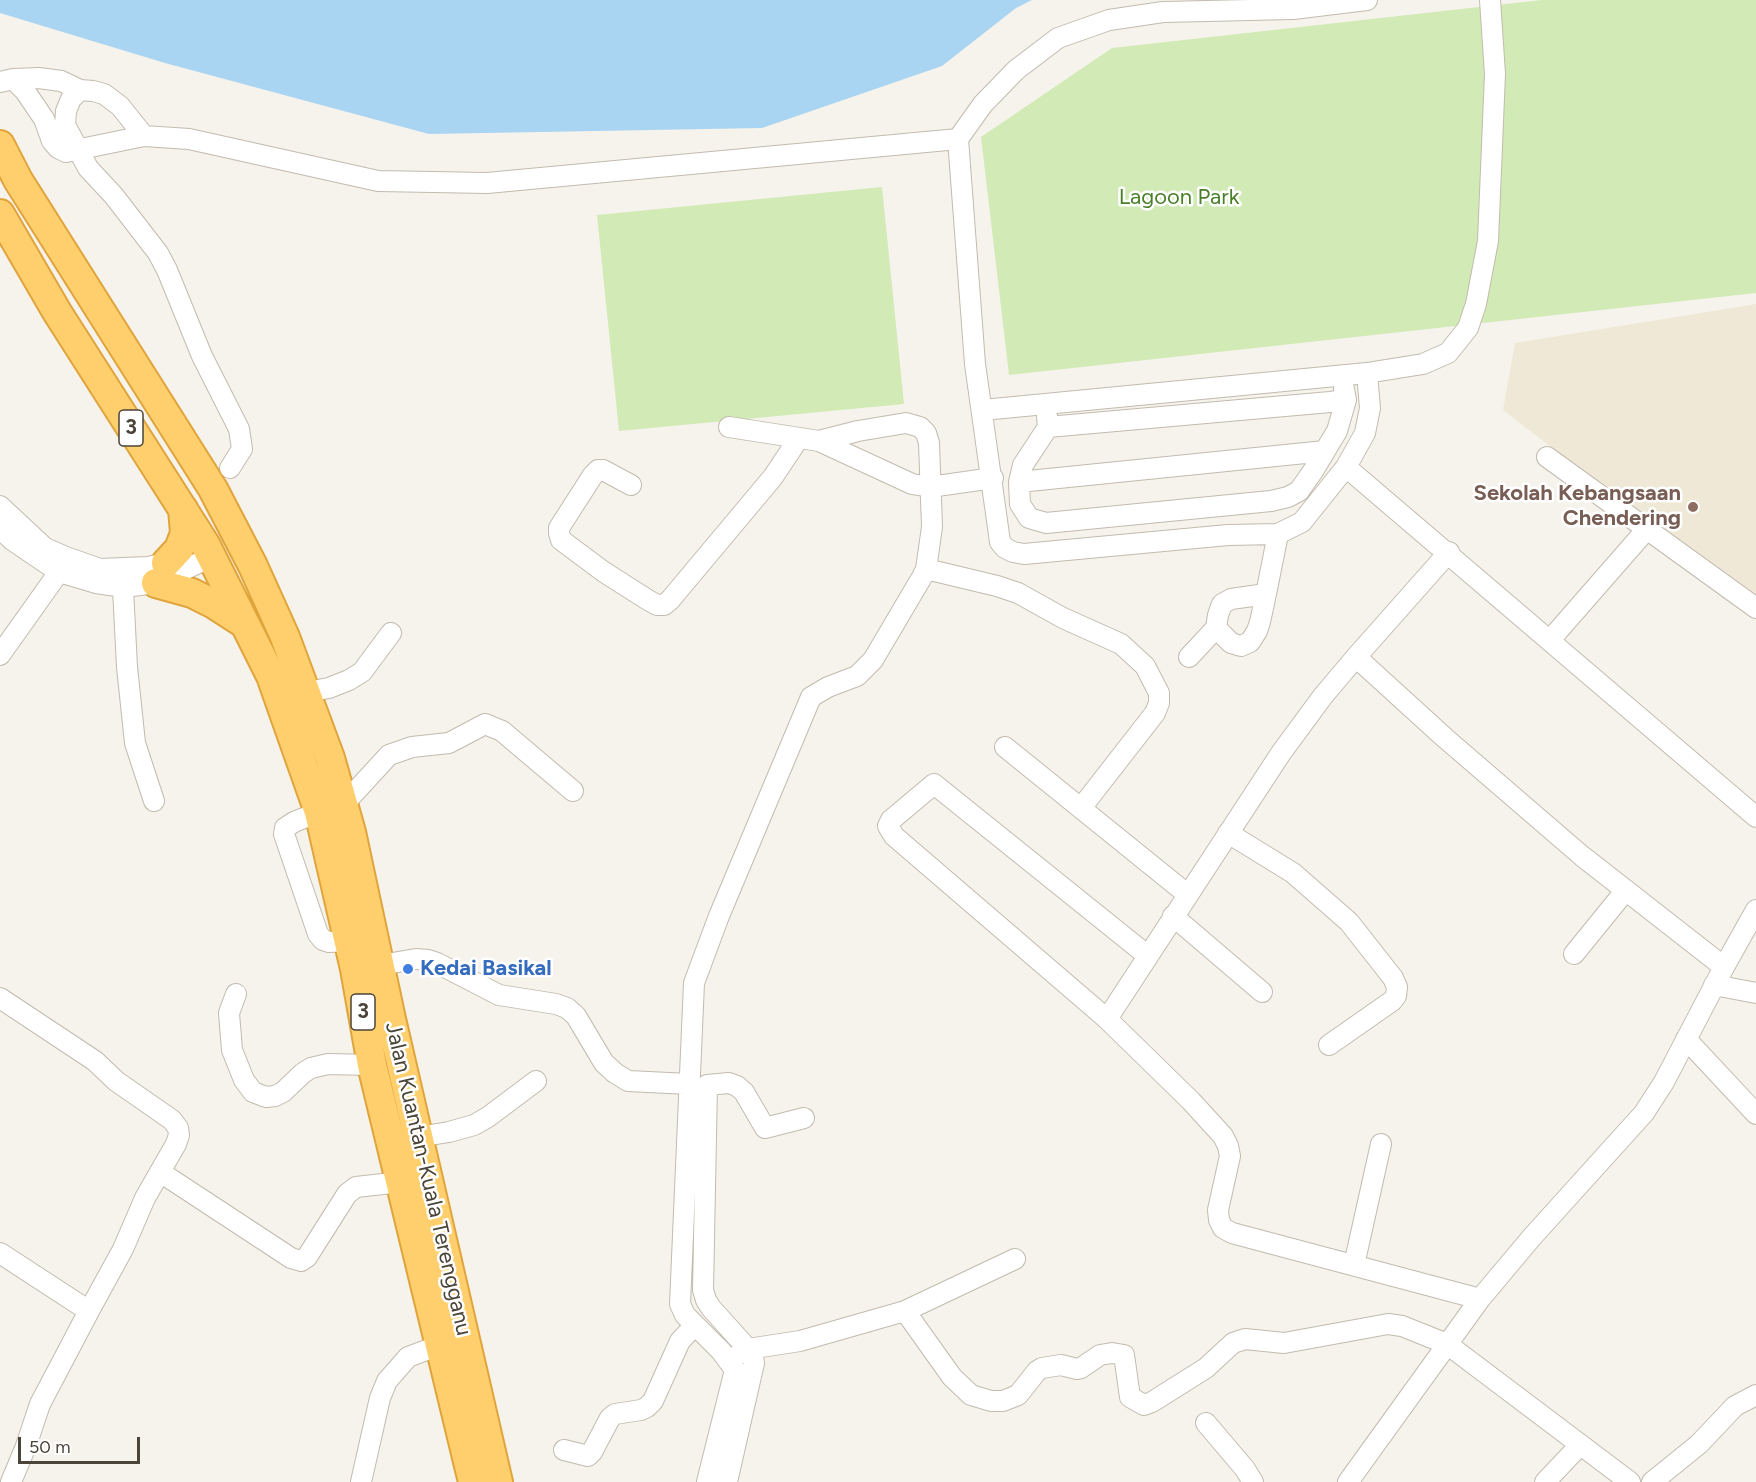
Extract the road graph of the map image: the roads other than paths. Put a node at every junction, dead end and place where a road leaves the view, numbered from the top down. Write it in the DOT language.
graph roads {
  1 [pos="1367,0"];
  2 [pos="1490,0"];
  3 [pos="6,81"];
  4 [pos="80,90"];
  5 [pos="144,136"];
  6 [pos="950,139"];
  7 [pos="0,145"];
  8 [pos="78,149"];
  9 [pos="0,214"];
  10 [pos="1366,373"];
  11 [pos="1342,377"];
  12 [pos="1346,400"];
  13 [pos="1046,404"];
  14 [pos="983,410"];
  15 [pos="729,427"];
  16 [pos="1048,427"];
  17 [pos="809,440"];
  18 [pos="1325,451"];
  19 [pos="1547,457"];
  20 [pos="1346,466"];
  21 [pos="230,468"];
  22 [pos="986,479"];
  23 [pos="1019,482"];
  24 [pos="631,485"];
  25 [pos="930,487"];
  26 [pos="218,499"];
  27 [pos="0,506"];
  28 [pos="183,509"];
  29 [pos="0,528"];
  30 [pos="1647,529"];
  31 [pos="1278,534"];
  32 [pos="211,549"];
  33 [pos="1449,552"];
  34 [pos="62,565"];
  35 [pos="253,566"];
  36 [pos="926,569"];
  37 [pos="161,573"];
  38 [pos="123,578"];
  39 [pos="1266,594"];
  40 [pos="1756,608"];
  41 [pos="245,624"];
  42 [pos="1216,628"];
  43 [pos="391,633"];
  44 [pos="1550,640"];
  45 [pos="0,655"];
  46 [pos="1189,657"];
  47 [pos="1356,657"];
  48 [pos="306,692"];
  49 [pos="1005,747"];
  50 [pos="573,791"];
  51 [pos="154,801"];
  52 [pos="331,808"];
  53 [pos="1081,808"];
  54 [pos="1756,817"];
  55 [pos="1228,833"];
  56 [pos="1626,890"];
  57 [pos="1187,894"];
  58 [pos="1756,910"];
  59 [pos="1173,916"];
  60 [pos="348,941"];
  61 [pos="1574,954"];
  62 [pos="1148,956"];
  63 [pos="380,965"];
  64 [pos="1724,967"];
  65 [pos="1714,986"];
  66 [pos="1262,992"];
  67 [pos="1756,993"];
  68 [pos="236,994"];
  69 [pos="0,998"];
  70 [pos="1107,1019"];
  71 [pos="1686,1039"];
  72 [pos="1329,1045"];
  73 [pos="372,1065"];
  74 [pos="536,1081"];
  75 [pos="690,1084"];
  76 [pos="1756,1114"];
  77 [pos="804,1118"];
  78 [pos="418,1137"];
  79 [pos="1381,1144"];
  80 [pos="160,1172"];
  81 [pos="413,1195"];
  82 [pos="0,1253"];
  83 [pos="1015,1259"];
  84 [pos="1354,1265"];
  85 [pos="1480,1299"];
  86 [pos="89,1311"];
  87 [pos="904,1311"];
  88 [pos="695,1325"];
  89 [pos="1447,1344"];
  90 [pos="440,1345"];
  91 [pos="748,1349"];
  92 [pos="728,1360"];
  93 [pos="1756,1395"];
  94 [pos="1206,1423"];
  95 [pos="1580,1445"];
  96 [pos="564,1449"];
  97 [pos="0,1479"];
  98 [pos="10,1482"];
  99 [pos="361,1482"];
  100 [pos="473,1482"];
  101 [pos="498,1482"];
  102 [pos="707,1482"];
  103 [pos="727,1482"];
  104 [pos="1253,1482"];
  105 [pos="1348,1482"];
  106 [pos="1545,1482"];
  107 [pos="1630,1482"];
  108 [pos="1652,1482"];
  1 -- 6 [label="street"];
  2 -- 10 [label="street"];
  3 -- 4 [label="street"];
  3 -- 8 [label="street"];
  4 -- 5 [label="street"];
  4 -- 8 [label="street"];
  5 -- 6 [label="street"];
  5 -- 8 [label="street"];
  6 -- 14 [label="street"];
  7 -- 26 [label="highway, Jalan Kuantan-Kuala Terengganu / 3"];
  8 -- 21 [label="street"];
  9 -- 28 [label="highway, Jalan Kuantan-Kuala Terengganu / 3"];
  10 -- 11 [label="street"];
  10 -- 20 [label="street"];
  11 -- 12 [label="street"];
  11 -- 13 [label="street"];
  12 -- 16 [label="street"];
  12 -- 18 [label="street"];
  13 -- 14 [label="street"];
  13 -- 16 [label="street"];
  14 -- 22 [label="street"];
  15 -- 17 [label="street"];
  16 -- 23 [label="street"];
  17 -- 24 [label="street"];
  17 -- 25 [label="street"];
  17 -- 25 [label="street"];
  18 -- 23 [label="street"];
  18 -- 23 [label="street"];
  19 -- 30 [label="street"];
  20 -- 31 [label="street"];
  20 -- 33 [label="street"];
  22 -- 25 [label="street"];
  22 -- 31 [label="street"];
  25 -- 36 [label="street"];
  26 -- 32 [label="highway"];
  26 -- 35 [label="highway, Jalan Kuantan-Kuala Terengganu / 3"];
  27 -- 34 [label="street"];
  28 -- 32 [label="highway, Jalan Kuantan-Kuala Terengganu / 3"];
  28 -- 37 [label="highway"];
  29 -- 34 [label="street"];
  30 -- 40 [label="street"];
  30 -- 44 [label="street"];
  31 -- 39 [label="street"];
  32 -- 35 [label="highway"];
  32 -- 37 [label="street"];
  32 -- 41 [label="highway, Jalan Kuantan-Kuala Terengganu / 3"];
  33 -- 44 [label="street"];
  33 -- 47 [label="street"];
  34 -- 38 [label="street"];
  34 -- 45 [label="street"];
  35 -- 48 [label="highway, Jalan Kuantan-Kuala Terengganu / 3"];
  36 -- 53 [label="street"];
  36 -- 75 [label="street"];
  37 -- 38 [label="street"];
  37 -- 41 [label="highway"];
  38 -- 51 [label="street"];
  39 -- 42 [label="street"];
  39 -- 42 [label="street"];
  41 -- 52 [label="highway, Jalan Kuantan-Kuala Terengganu / 3"];
  42 -- 46 [label="street"];
  43 -- 48 [label="street"];
  44 -- 54 [label="street"];
  47 -- 55 [label="street"];
  47 -- 56 [label="street"];
  48 -- 52 [label="highway, Jalan Kuantan-Kuala Terengganu / 3"];
  49 -- 53 [label="street"];
  50 -- 52 [label="street"];
  52 -- 60 [label="highway, Jalan Kuantan-Kuala Terengganu / 3"];
  52 -- 60 [label="street"];
  52 -- 63 [label="highway, Jalan Kuantan-Kuala Terengganu / 3"];
  53 -- 57 [label="street"];
  55 -- 57 [label="street"];
  55 -- 72 [label="street"];
  56 -- 61 [label="street"];
  56 -- 64 [label="street"];
  57 -- 59 [label="street"];
  58 -- 64 [label="street"];
  59 -- 62 [label="street"];
  59 -- 66 [label="street"];
  60 -- 73 [label="highway, Jalan Kuantan-Kuala Terengganu / 3"];
  62 -- 70 [label="street"];
  62 -- 70 [label="street"];
  63 -- 75 [label="street"];
  63 -- 78 [label="highway, Jalan Kuantan-Kuala Terengganu / 3"];
  64 -- 65 [label="street"];
  65 -- 67 [label="street"];
  65 -- 71 [label="street"];
  68 -- 73 [label="street"];
  69 -- 80 [label="street"];
  70 -- 84 [label="street"];
  71 -- 76 [label="street"];
  71 -- 85 [label="street"];
  73 -- 81 [label="highway, Jalan Kuantan-Kuala Terengganu / 3"];
  74 -- 78 [label="street"];
  75 -- 88 [label="street"];
  77 -- 91 [label="street"];
  78 -- 81 [label="highway, Jalan Kuantan-Kuala Terengganu / 3"];
  79 -- 84 [label="street"];
  80 -- 81 [label="street"];
  80 -- 86 [label="street"];
  81 -- 90 [label="highway, Jalan Kuantan-Kuala Terengganu / 3"];
  81 -- 101 [label="highway, Jalan Kuantan-Kuala Terengganu / 3"];
  82 -- 86 [label="street"];
  83 -- 87 [label="street"];
  84 -- 85 [label="street"];
  85 -- 89 [label="street"];
  86 -- 98 [label="street"];
  87 -- 89 [label="street"];
  87 -- 91 [label="street"];
  88 -- 92 [label="street"];
  88 -- 96 [label="street"];
  89 -- 95 [label="street"];
  89 -- 105 [label="street"];
  90 -- 99 [label="street"];
  90 -- 100 [label="highway, Jalan Kuantan-Kuala Terengganu / 3"];
  91 -- 92 [label="street"];
  91 -- 103 [label="street"];
  92 -- 102 [label="street"];
  93 -- 108 [label="street"];
  94 -- 104 [label="street"];
  95 -- 106 [label="street"];
  95 -- 107 [label="street"];
  97 -- 98 [label="street"];
}
